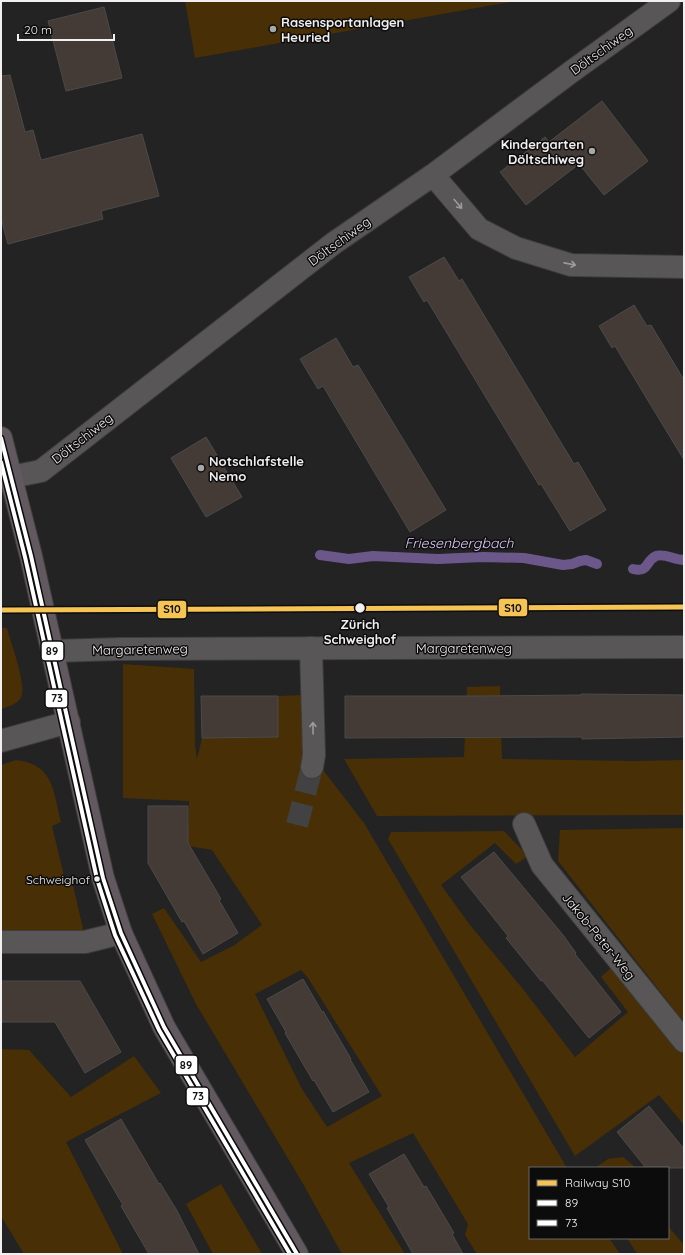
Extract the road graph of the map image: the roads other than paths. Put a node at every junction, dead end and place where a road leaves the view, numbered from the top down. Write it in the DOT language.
graph roads {
  1 [pos="669,1"];
  2 [pos="434,174"];
  3 [pos="684,267"];
  4 [pos="1,438"];
  5 [pos="6,466"];
  6 [pos="684,647"];
  7 [pos="311,648"];
  8 [pos="53,652"];
  9 [pos="68,722"];
  10 [pos="1,741"];
  11 [pos="312,767"];
  12 [pos="524,824"];
  13 [pos="121,933"];
  14 [pos="1,942"];
  15 [pos="684,1042"];
  16 [pos="297,1254"];
  1 -- 2 [label="street, Döltschiweg"];
  2 -- 3 [label="street, one-way"];
  2 -- 5 [label="street, Döltschiweg"];
  4 -- 5 [label="main road"];
  5 -- 8 [label="main road"];
  6 -- 7 [label="street, Margaretenweg"];
  7 -- 8 [label="street, Margaretenweg"];
  11 -- 7 [label="street, one-way"];
  8 -- 9 [label="main road"];
  9 -- 10 [label="street"];
  9 -- 13 [label="main road"];
  12 -- 15 [label="street, Jakob-Peter-Weg"];
  13 -- 14 [label="street"];
  13 -- 16 [label="main road"];
}
